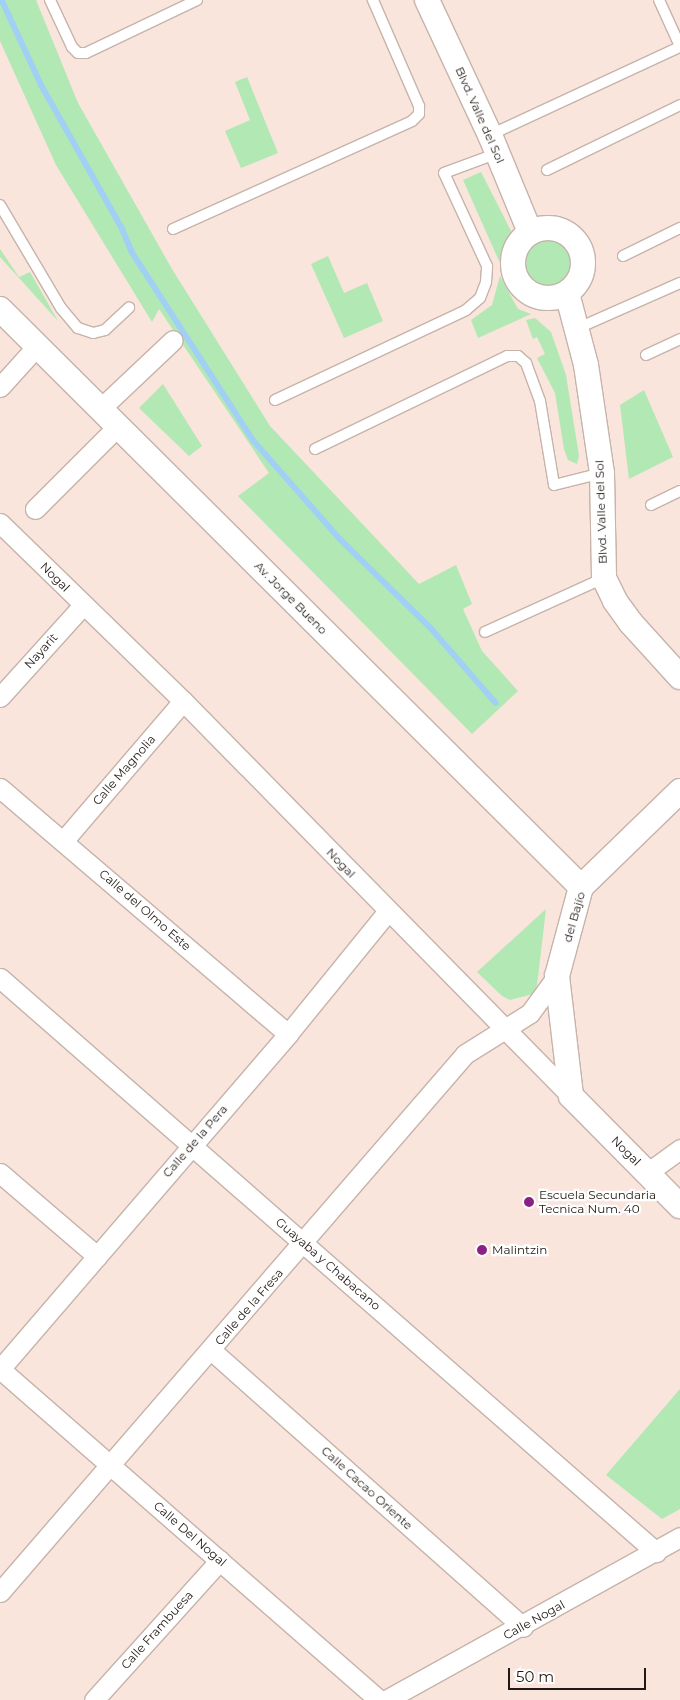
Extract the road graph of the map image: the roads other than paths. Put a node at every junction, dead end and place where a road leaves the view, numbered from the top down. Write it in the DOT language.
graph roads {
  1 [pos="50,0"];
  2 [pos="197,0"];
  3 [pos="373,0"];
  4 [pos="427,0"];
  5 [pos="658,0"];
  6 [pos="680,46"];
  7 [pos="680,105"];
  8 [pos="494,144"];
  9 [pos="547,170"];
  10 [pos="0,205"];
  11 [pos="680,228"];
  12 [pos="173,229"];
  13 [pos="530,232"];
  14 [pos="623,256"];
  15 [pos="680,284"];
  16 [pos="567,293"];
  17 [pos="128,308"];
  18 [pos="0,310"];
  19 [pos="576,329"];
  20 [pos="680,339"];
  21 [pos="173,340"];
  22 [pos="37,346"];
  23 [pos="646,355"];
  24 [pos="0,387"];
  25 [pos="275,400"];
  26 [pos="100,409"];
  27 [pos="118,426"];
  28 [pos="315,448"];
  29 [pos="602,473"];
  30 [pos="680,491"];
  31 [pos="651,505"];
  32 [pos="35,509"];
  33 [pos="0,522"];
  34 [pos="604,578"];
  35 [pos="83,605"];
  36 [pos="485,632"];
  37 [pos="680,677"];
  38 [pos="0,697"];
  39 [pos="183,701"];
  40 [pos="0,788"];
  41 [pos="680,791"];
  42 [pos="64,840"];
  43 [pos="581,887"];
  44 [pos="388,911"];
  45 [pos="557,976"];
  46 [pos="0,978"];
  47 [pos="505,1030"];
  48 [pos="288,1034"];
  49 [pos="571,1096"];
  50 [pos="189,1147"];
  51 [pos="680,1149"];
  52 [pos="0,1173"];
  53 [pos="647,1173"];
  54 [pos="680,1206"];
  55 [pos="304,1242"];
  56 [pos="97,1256"];
  57 [pos="212,1350"];
  58 [pos="0,1369"];
  59 [pos="109,1464"];
  60 [pos="680,1537"];
  61 [pos="656,1552"];
  62 [pos="220,1560"];
  63 [pos="0,1592"];
  64 [pos="523,1627"];
  65 [pos="94,1700"];
  66 [pos="379,1700"];
  67 [pos="386,1700"];
  1 -- 2 [label="lane"];
  3 -- 12 [label="lane"];
  4 -- 8 [label="street, Blvd. Valle del Sol"];
  5 -- 6 [label="lane"];
  6 -- 8 [label="lane"];
  7 -- 9 [label="lane"];
  8 -- 13 [label="street, Blvd. Valle del Sol"];
  8 -- 25 [label="lane"];
  10 -- 17 [label="lane"];
  11 -- 14 [label="lane"];
  13 -- 16 [label="street"];
  13 -- 16 [label="street"];
  15 -- 19 [label="lane"];
  16 -- 19 [label="street, Blvd. Valle del Sol"];
  18 -- 22 [label="street, Av. Jorge Bueno"];
  19 -- 29 [label="street, Blvd. Valle del Sol"];
  20 -- 23 [label="lane"];
  21 -- 26 [label="street"];
  22 -- 24 [label="street"];
  22 -- 26 [label="street, Av. Jorge Bueno"];
  26 -- 27 [label="street, Av. Jorge Bueno"];
  27 -- 32 [label="street"];
  27 -- 43 [label="street, Av. Jorge Bueno"];
  28 -- 29 [label="lane"];
  29 -- 34 [label="street, Blvd. Valle del Sol"];
  30 -- 31 [label="lane"];
  33 -- 35 [label="street, Nogal"];
  34 -- 36 [label="lane"];
  34 -- 37 [label="street, Blvd. Valle del Sol"];
  35 -- 38 [label="street, Nayarit"];
  35 -- 39 [label="street, Nogal"];
  39 -- 42 [label="street, Calle Magnolia"];
  39 -- 44 [label="street, Nogal"];
  40 -- 42 [label="street, Calle del Olmo Este"];
  41 -- 43 [label="street, del Bajío"];
  42 -- 48 [label="street, Calle del Olmo Este"];
  43 -- 45 [label="street, del Bajío"];
  44 -- 47 [label="street, Nogal"];
  44 -- 48 [label="street, Calle de la Pera"];
  45 -- 47 [label="street, del Bajío"];
  45 -- 49 [label="street"];
  46 -- 50 [label="street, Guayaba y Chabacano"];
  47 -- 49 [label="street, Nogal"];
  47 -- 55 [label="street, Calle de la Fresa"];
  48 -- 50 [label="street, Calle de la Pera"];
  49 -- 53 [label="street, Nogal"];
  50 -- 55 [label="street, Guayaba y Chabacano"];
  50 -- 56 [label="street, Calle de la Pera"];
  51 -- 53 [label="street"];
  52 -- 56 [label="street"];
  53 -- 54 [label="street, Nogal"];
  55 -- 57 [label="street, Calle de la Fresa"];
  55 -- 61 [label="street, Guayaba y Chabacano"];
  56 -- 58 [label="street, Calle de la Pera"];
  57 -- 59 [label="street, Calle de la Fresa"];
  57 -- 64 [label="street, Calle Cacao Oriente"];
  58 -- 59 [label="street, Calle Del Nogal"];
  59 -- 62 [label="street, Calle Del Nogal"];
  59 -- 63 [label="street, Calle de la Fresa"];
  60 -- 61 [label="street, Calle Nogal"];
  61 -- 64 [label="street, Calle Nogal"];
  62 -- 65 [label="street, Calle Frambuesa"];
  62 -- 66 [label="street, Calle Del Nogal"];
  64 -- 67 [label="street, Calle Nogal"];
}
